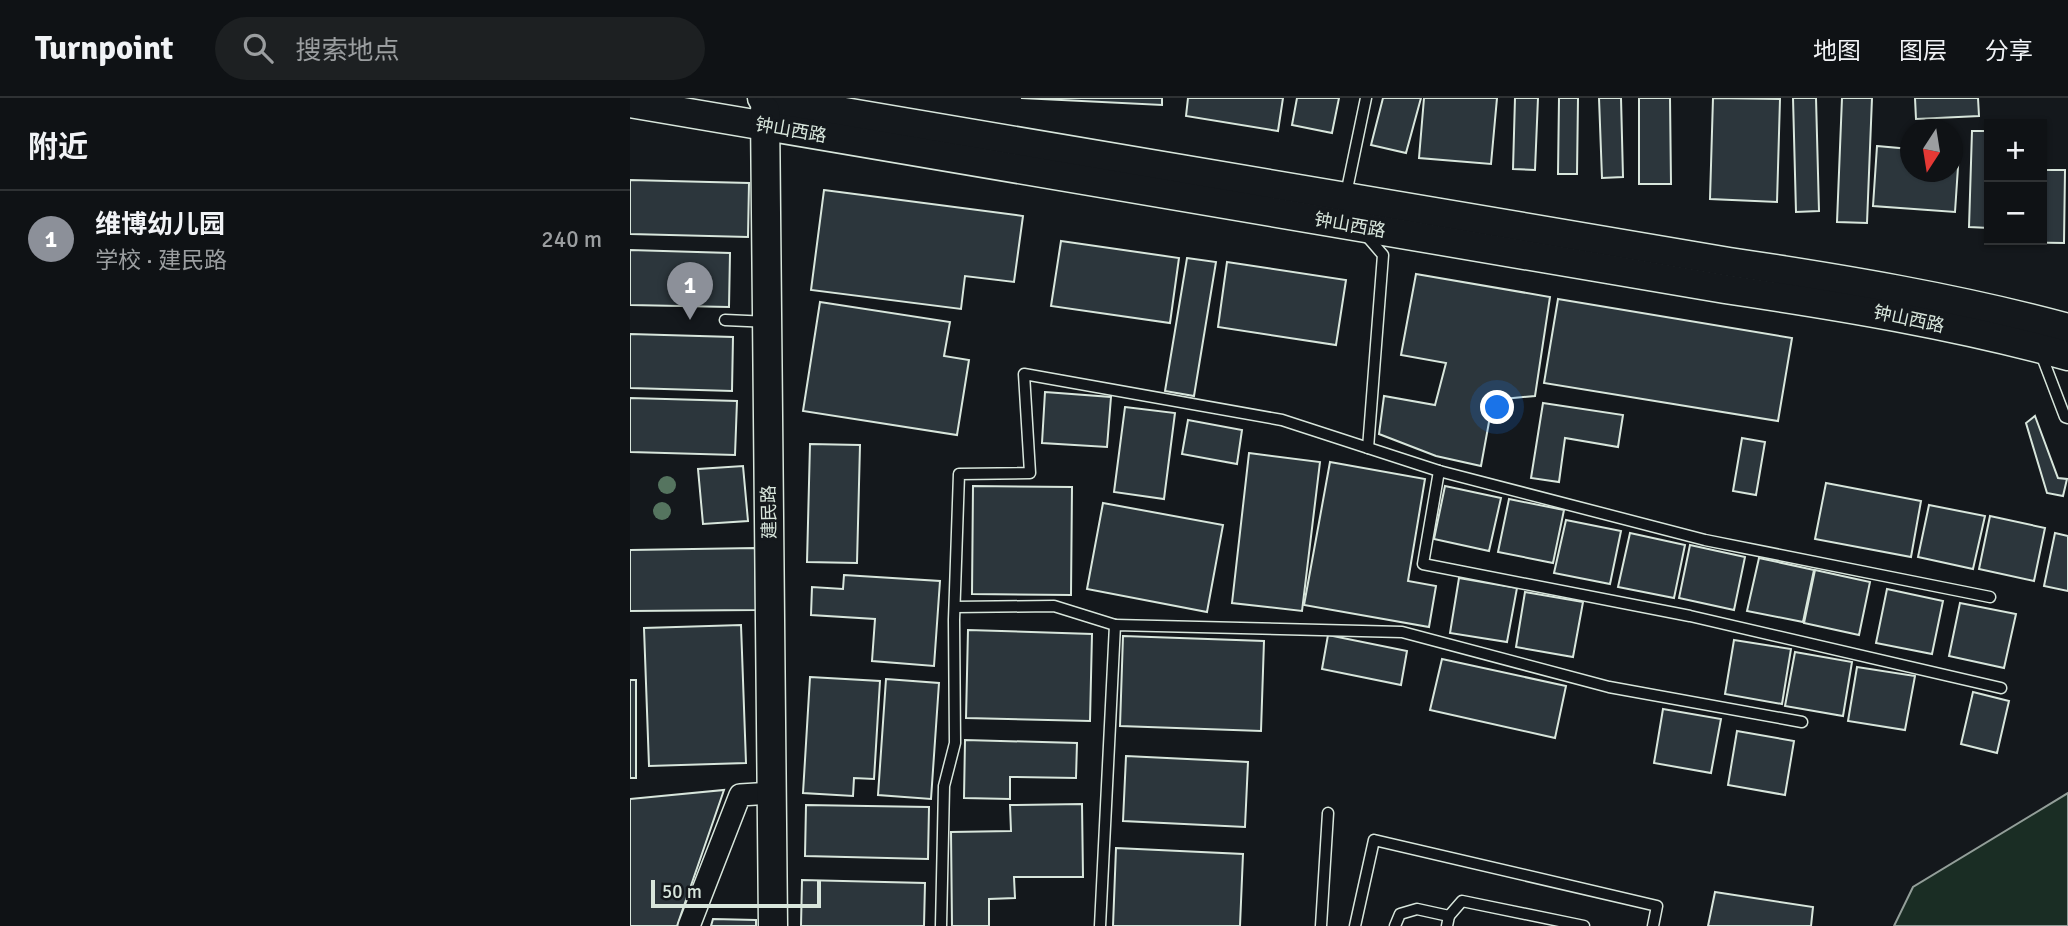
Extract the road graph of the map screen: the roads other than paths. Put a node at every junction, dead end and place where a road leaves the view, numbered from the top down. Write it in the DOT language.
graph roads {
  1 [pos="1366,98"];
  2 [pos="630,103"];
  3 [pos="764,107"];
  4 [pos="1346,197"];
  5 [pos="1359,227"];
  6 [pos="725,320"];
  7 [pos="767,322"];
  8 [pos="2068,328"];
  9 [pos="2038,348"];
  10 [pos="2068,356"];
  11 [pos="2068,418"];
  12 [pos="1368,448"];
  13 [pos="1439,471"];
  14 [pos="1990,597"];
  15 [pos="955,607"];
  16 [pos="1115,625"];
  17 [pos="2001,688"];
  18 [pos="1802,722"];
  19 [pos="772,793"];
  20 [pos="1328,813"];
  21 [pos="1448,921"];
  22 [pos="1551,923"];
  23 [pos="689,926"];
  24 [pos="773,926"];
  25 [pos="941,926"];
  26 [pos="1100,926"];
  27 [pos="1321,926"];
  28 [pos="1355,926"];
  29 [pos="1395,926"];
  30 [pos="1584,926"];
  31 [pos="1653,926"];
  1 -- 4 [label="lane"];
  2 -- 3 [label="main road, 钟山西路"];
  3 -- 4 [label="main road, 钟山西路"];
  3 -- 5 [label="main road, 钟山西路"];
  3 -- 7 [label="main road, 建民路"];
  4 -- 8 [label="main road, 钟山西路"];
  5 -- 9 [label="main road, 钟山西路"];
  5 -- 12 [label="lane"];
  6 -- 7 [label="lane"];
  7 -- 19 [label="main road, 建民路"];
  9 -- 10 [label="main road, 钟山西路"];
  9 -- 11 [label="lane"];
  12 -- 13 [label="lane"];
  12 -- 15 [label="lane"];
  13 -- 14 [label="lane"];
  13 -- 17 [label="lane"];
  15 -- 16 [label="lane"];
  15 -- 25 [label="lane"];
  16 -- 18 [label="lane"];
  16 -- 26 [label="lane"];
  19 -- 23 [label="street"];
  19 -- 24 [label="main road, 建民路"];
  20 -- 27 [label="lane"];
  21 -- 22 [label="lane"];
  21 -- 29 [label="lane"];
  22 -- 30 [label="lane"];
  28 -- 31 [label="lane"];
}
